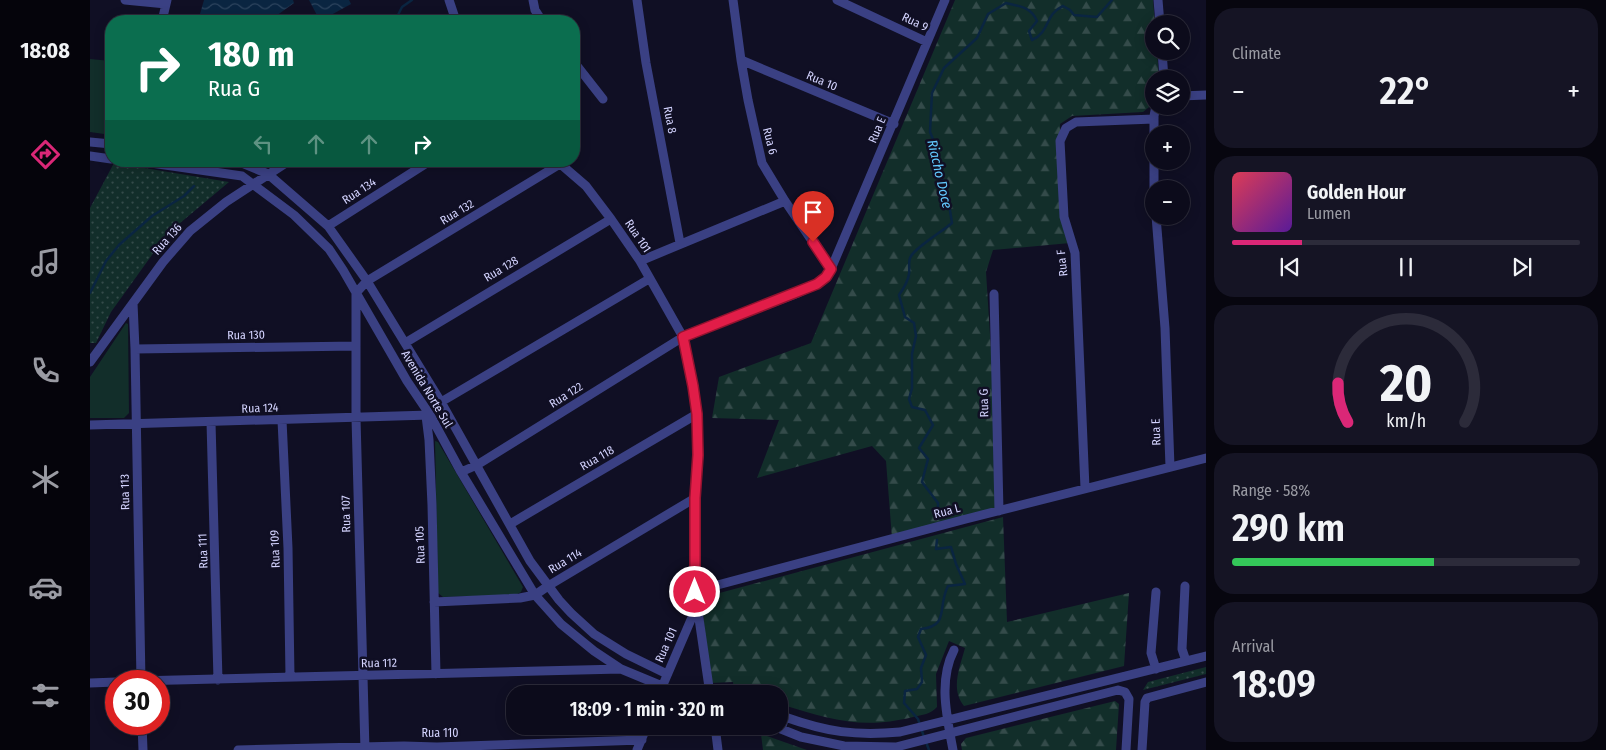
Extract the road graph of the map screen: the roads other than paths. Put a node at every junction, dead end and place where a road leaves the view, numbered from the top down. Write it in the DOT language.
graph roads {
  1 [pos="125,0"];
  2 [pos="449,0"];
  3 [pos="533,0"];
  4 [pos="637,0"];
  5 [pos="733,0"];
  6 [pos="837,0"];
  7 [pos="946,0"];
  8 [pos="1158,0"];
  9 [pos="166,2"];
  10 [pos="163,15"];
  11 [pos="454,15"];
  12 [pos="538,15"];
  13 [pos="1159,15"];
  14 [pos="927,42"];
  15 [pos="740,60"];
  16 [pos="580,70"];
  17 [pos="1206,95"];
  18 [pos="1190,96"];
  19 [pos="603,99"];
  20 [pos="1155,115"];
  21 [pos="1154,119"];
  22 [pos="894,124"];
  23 [pos="1154,125"];
  24 [pos="90,142"];
  25 [pos="105,143"];
  26 [pos="90,156"];
  27 [pos="105,158"];
  28 [pos="179,167"];
  29 [pos="251,167"];
  30 [pos="279,167"];
  31 [pos="421,167"];
  32 [pos="552,167"];
  33 [pos="563,167"];
  34 [pos="268,174"];
  35 [pos="253,183"];
  36 [pos="785,201"];
  37 [pos="611,218"];
  38 [pos="1157,225"];
  39 [pos="328,226"];
  40 [pos="680,244"];
  41 [pos="640,261"];
  42 [pos="831,269"];
  43 [pos="649,279"];
  44 [pos="367,281"];
  45 [pos="356,293"];
  46 [pos="994,294"];
  47 [pos="133,303"];
  48 [pos="683,337"];
  49 [pos="405,343"];
  50 [pos="356,346"];
  51 [pos="135,349"];
  52 [pos="92,357"];
  53 [pos="422,373"];
  54 [pos="407,381"];
  55 [pos="441,402"];
  56 [pos="697,414"];
  57 [pos="428,415"];
  58 [pos="356,418"];
  59 [pos="282,420"];
  60 [pos="211,422"];
  61 [pos="136,424"];
  62 [pos="90,425"];
  63 [pos="1206,458"];
  64 [pos="477,465"];
  65 [pos="1170,467"];
  66 [pos="461,472"];
  67 [pos="1085,488"];
  68 [pos="695,498"];
  69 [pos="1000,511"];
  70 [pos="510,524"];
  71 [pos="548,586"];
  72 [pos="1185,586"];
  73 [pos="695,592"];
  74 [pos="1156,592"];
  75 [pos="535,595"];
  76 [pos="434,602"];
  77 [pos="696,608"];
  78 [pos="954,650"];
  79 [pos="1206,656"];
  80 [pos="1186,661"];
  81 [pos="1156,668"];
  82 [pos="622,669"];
  83 [pos="141,670"];
  84 [pos="436,674"];
  85 [pos="666,674"];
  86 [pos="362,675"];
  87 [pos="290,677"];
  88 [pos="218,680"];
  89 [pos="170,681"];
  90 [pos="105,682"];
  91 [pos="1206,682"];
  92 [pos="90,683"];
  93 [pos="651,685"];
  94 [pos="662,685"];
  95 [pos="709,685"];
  96 [pos="949,720"];
  97 [pos="950,733"];
  98 [pos="142,735"];
  99 [pos="644,735"];
  100 [pos="716,735"];
  101 [pos="642,740"];
  102 [pos="364,748"];
  103 [pos="437,748"];
  104 [pos="142,750"];
  105 [pos="238,750"];
  106 [pos="637,750"];
  107 [pos="718,750"];
  108 [pos="953,750"];
  109 [pos="1126,750"];
  110 [pos="1142,750"];
  1 -- 9 [label="street"];
  2 -- 11 [label="street"];
  3 -- 12 [label="street"];
  4 -- 40 [label="street, Rua 8"];
  5 -- 15 [label="street, Rua 6"];
  6 -- 14 [label="street, Rua 9"];
  7 -- 14 [label="street, Rua E"];
  8 -- 13 [label="street"];
  9 -- 10 [label="street"];
  14 -- 22 [label="street, Rua E"];
  15 -- 22 [label="street, Rua 10"];
  15 -- 36 [label="street, Rua 6"];
  16 -- 19 [label="street"];
  17 -- 18 [label="street"];
  20 -- 21 [label="street"];
  21 -- 23 [label="street"];
  21 -- 67 [label="street, Rua F"];
  22 -- 42 [label="street, Rua E"];
  24 -- 25 [label="street"];
  26 -- 27 [label="street"];
  28 -- 35 [label="street, Avenida Norte Sul"];
  29 -- 34 [label="street, Avenida Norte Sul"];
  30 -- 34 [label="street, Rua 136"];
  31 -- 39 [label="street, Rua 134"];
  32 -- 44 [label="street, Rua 132"];
  33 -- 37 [label="street, Rua 101"];
  34 -- 35 [label="street, Rua 136"];
  34 -- 39 [label="street, Avenida Norte Sul"];
  35 -- 45 [label="street, Avenida Norte Sul"];
  35 -- 47 [label="street, Rua 136"];
  36 -- 40 [label="street"];
  36 -- 42 [label="street, Rua 6"];
  37 -- 41 [label="street, Rua 101"];
  37 -- 49 [label="street, Rua 128"];
  38 -- 65 [label="street, Rua E"];
  39 -- 44 [label="street, Avenida Norte Sul"];
  40 -- 41 [label="street"];
  41 -- 43 [label="street, Rua 101"];
  42 -- 48 [label="street"];
  43 -- 48 [label="street, Rua 101"];
  43 -- 55 [label="street"];
  44 -- 45 [label="street"];
  44 -- 49 [label="street, Avenida Norte Sul"];
  45 -- 50 [label="street, Rua 107"];
  45 -- 54 [label="street, Avenida Norte Sul"];
  46 -- 69 [label="street, Rua G"];
  47 -- 51 [label="street, Rua 113"];
  47 -- 52 [label="street, Rua 136"];
  48 -- 56 [label="street, Rua 101"];
  48 -- 64 [label="street, Rua 122"];
  49 -- 53 [label="street, Avenida Norte Sul"];
  50 -- 51 [label="street, Rua 130"];
  50 -- 58 [label="street, Rua 107"];
  51 -- 61 [label="street, Rua 113"];
  53 -- 54 [label="street"];
  53 -- 55 [label="street, Avenida Norte Sul"];
  54 -- 57 [label="street, Avenida Norte Sul"];
  55 -- 64 [label="street, Avenida Norte Sul"];
  56 -- 68 [label="street, Rua 101"];
  56 -- 70 [label="street, Rua 118"];
  57 -- 58 [label="street, Rua 124"];
  57 -- 66 [label="street, Avenida Norte Sul"];
  57 -- 76 [label="street, Rua 105"];
  58 -- 59 [label="street, Rua 124"];
  58 -- 86 [label="street, Rua 107"];
  59 -- 60 [label="street, Rua 124"];
  59 -- 87 [label="street, Rua 109"];
  60 -- 61 [label="street, Rua 124"];
  60 -- 88 [label="street, Rua 111"];
  61 -- 62 [label="street, Rua 124"];
  61 -- 83 [label="street, Rua 113"];
  63 -- 65 [label="street, Rua L"];
  64 -- 66 [label="street, Rua 122"];
  64 -- 70 [label="street, Avenida Norte Sul"];
  65 -- 67 [label="street, Rua L"];
  66 -- 75 [label="street, Avenida Norte Sul"];
  67 -- 69 [label="street, Rua L"];
  68 -- 71 [label="street, Rua 114"];
  68 -- 73 [label="street, Rua 101"];
  69 -- 73 [label="street, Rua L"];
  70 -- 71 [label="street, Avenida Norte Sul"];
  71 -- 75 [label="street, Rua 114"];
  71 -- 85 [label="street, Avenida Norte Sul"];
  72 -- 80 [label="street"];
  73 -- 77 [label="street, Rua 101"];
  74 -- 81 [label="street"];
  75 -- 76 [label="street, Rua 114"];
  75 -- 82 [label="street, Avenida Norte Sul"];
  76 -- 84 [label="street, Rua 105"];
  77 -- 85 [label="street, Rua 101"];
  77 -- 95 [label="street, Rua 101"];
  78 -- 96 [label="street"];
  79 -- 80 [label="street"];
  80 -- 81 [label="street"];
  81 -- 96 [label="street"];
  82 -- 84 [label="street, Rua 112"];
  82 -- 93 [label="street, Avenida Norte Sul"];
  84 -- 86 [label="street, Rua 112"];
  85 -- 94 [label="street, Rua 101"];
  86 -- 87 [label="street, Rua 112"];
  86 -- 102 [label="street, Rua 107"];
  87 -- 88 [label="street, Rua 112"];
  88 -- 89 [label="street, Rua 112"];
  90 -- 92 [label="street"];
  91 -- 110 [label="street"];
  96 -- 97 [label="street"];
  96 -- 97 [label="street"];
  97 -- 108 [label="street"];
  97 -- 109 [label="street"];
  98 -- 104 [label="street"];
  99 -- 101 [label="street"];
  100 -- 107 [label="street"];
  101 -- 103 [label="street, Rua 110"];
  101 -- 106 [label="street"];
  102 -- 103 [label="street, Rua 110"];
  102 -- 105 [label="street, Rua 110"];
}
